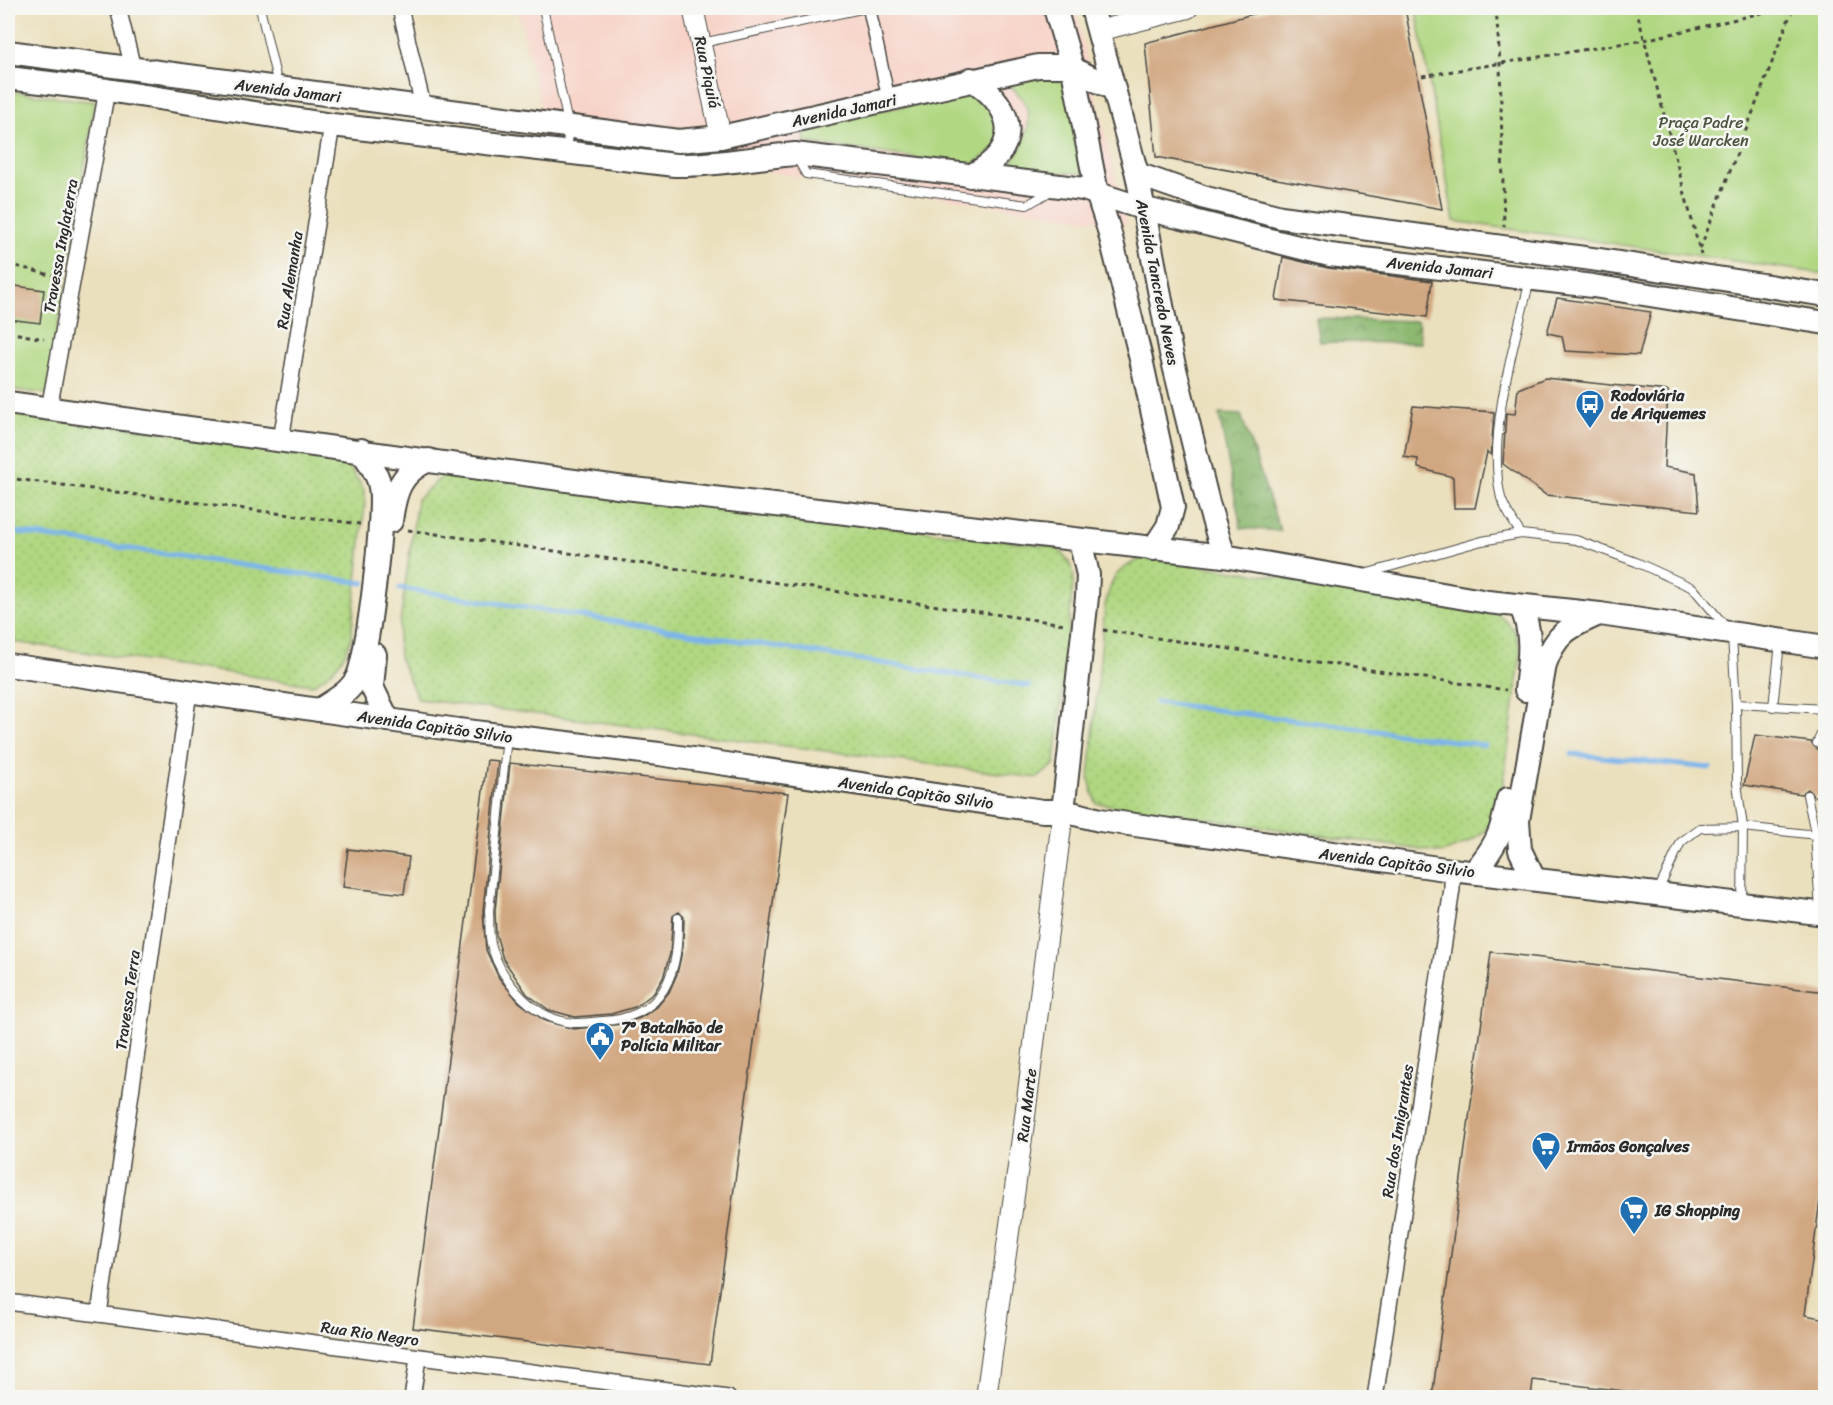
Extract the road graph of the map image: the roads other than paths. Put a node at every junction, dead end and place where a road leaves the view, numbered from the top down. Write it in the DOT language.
graph roads {
  1 [pos="118,8"];
  2 [pos="260,8"];
  3 [pos="400,8"];
  4 [pos="543,8"];
  5 [pos="693,8"];
  6 [pos="868,8"];
  7 [pos="1055,8"];
  8 [pos="1092,8"];
  9 [pos="1188,8"];
  10 [pos="1098,32"];
  11 [pos="702,42"];
  12 [pos="8,52"];
  13 [pos="133,68"];
  14 [pos="1074,70"];
  15 [pos="8,78"];
  16 [pos="971,79"];
  17 [pos="1112,88"];
  18 [pos="107,90"];
  19 [pos="284,90"];
  20 [pos="888,101"];
  21 [pos="423,106"];
  22 [pos="283,118"];
  23 [pos="332,125"];
  24 [pos="569,128"];
  25 [pos="721,137"];
  26 [pos="566,151"];
  27 [pos="795,154"];
  28 [pos="1137,174"];
  29 [pos="970,176"];
  30 [pos="1060,186"];
  31 [pos="1097,193"];
  32 [pos="1142,208"];
  33 [pos="1328,225"];
  34 [pos="1323,254"];
  35 [pos="1530,278"];
  36 [pos="1826,295"];
  37 [pos="1826,323"];
  38 [pos="1171,353"];
  39 [pos="1141,359"];
  40 [pos="8,403"];
  41 [pos="49,409"];
  42 [pos="281,440"];
  43 [pos="361,450"];
  44 [pos="429,460"];
  45 [pos="385,527"];
  46 [pos="1521,534"];
  47 [pos="1080,540"];
  48 [pos="1153,549"];
  49 [pos="1224,556"];
  50 [pos="1352,578"];
  51 [pos="1520,606"];
  52 [pos="1600,614"];
  53 [pos="1731,633"];
  54 [pos="1781,640"];
  55 [pos="1826,647"];
  56 [pos="8,665"];
  57 [pos="189,692"];
  58 [pos="1826,696"];
  59 [pos="1736,704"];
  60 [pos="1773,707"];
  61 [pos="1823,709"];
  62 [pos="319,710"];
  63 [pos="388,720"];
  64 [pos="1826,723"];
  65 [pos="507,736"];
  66 [pos="1817,743"];
  67 [pos="1807,795"];
  68 [pos="1063,812"];
  69 [pos="1743,826"];
  70 [pos="1815,833"];
  71 [pos="1826,836"];
  72 [pos="1463,871"];
  73 [pos="1534,879"];
  74 [pos="1656,894"];
  75 [pos="1742,905"];
  76 [pos="1823,913"];
  77 [pos="678,918"];
  78 [pos="8,1302"];
  79 [pos="99,1314"];
  80 [pos="418,1358"];
  81 [pos="412,1398"];
  82 [pos="728,1398"];
  83 [pos="986,1398"];
  84 [pos="1375,1398"];
  1 -- 13 [label="street"];
  2 -- 19 [label="lane"];
  3 -- 21 [label="street"];
  4 -- 24 [label="lane"];
  5 -- 11 [label="street, Rua Piquiá"];
  6 -- 11 [label="lane"];
  6 -- 20 [label="street"];
  7 -- 14 [label="main road, Avenida Tancredo Neves"];
  8 -- 10 [label="main road, Avenida Tancredo Neves"];
  9 -- 10 [label="street"];
  10 -- 17 [label="main road, Avenida Tancredo Neves"];
  11 -- 25 [label="street, Rua Piquiá"];
  12 -- 13 [label="main road, Avenida Jamari"];
  13 -- 19 [label="main road, Avenida Jamari"];
  14 -- 16 [label="main road, Avenida Jamari"];
  14 -- 17 [label="main road, Avenida Jamari"];
  14 -- 31 [label="main road, Avenida Tancredo Neves"];
  15 -- 18 [label="main road, Avenida Jamari"];
  16 -- 20 [label="main road, Avenida Jamari"];
  16 -- 29 [label="main road"];
  17 -- 28 [label="main road, Avenida Tancredo Neves"];
  18 -- 22 [label="main road, Avenida Jamari"];
  18 -- 41 [label="street, Travessa Inglaterra"];
  19 -- 21 [label="main road, Avenida Jamari"];
  19 -- 22 [label="main road"];
  20 -- 25 [label="main road, Avenida Jamari"];
  21 -- 24 [label="main road, Avenida Jamari"];
  22 -- 23 [label="main road, Avenida Jamari"];
  23 -- 26 [label="main road, Avenida Jamari"];
  23 -- 42 [label="street, Rua Alemanha"];
  24 -- 25 [label="main road, Avenida Jamari"];
  24 -- 26 [label="lane"];
  26 -- 27 [label="main road, Avenida Jamari"];
  27 -- 29 [label="main road, Avenida Jamari"];
  27 -- 30 [label="lane, Avenida Jamari"];
  28 -- 32 [label="main road, Avenida Tancredo Neves"];
  28 -- 33 [label="main road, Avenida Jamari"];
  29 -- 30 [label="main road, Avenida Jamari"];
  30 -- 31 [label="main road, Avenida Jamari"];
  31 -- 32 [label="main road, Avenida Jamari"];
  31 -- 39 [label="main road, Avenida Tancredo Neves"];
  32 -- 34 [label="main road, Avenida Jamari"];
  32 -- 38 [label="main road, Avenida Tancredo Neves"];
  33 -- 34 [label="main road"];
  33 -- 36 [label="main road, Avenida Jamari"];
  34 -- 35 [label="main road, Avenida Jamari"];
  35 -- 37 [label="main road, Avenida Jamari"];
  35 -- 46 [label="lane"];
  38 -- 39 [label="main road"];
  38 -- 49 [label="main road, Avenida Tancredo Neves"];
  39 -- 48 [label="main road, Avenida Tancredo Neves"];
  40 -- 41 [label="main road"];
  41 -- 42 [label="main road"];
  42 -- 43 [label="main road"];
  43 -- 44 [label="main road"];
  43 -- 45 [label="main road"];
  44 -- 45 [label="main road"];
  44 -- 47 [label="main road"];
  45 -- 62 [label="main road"];
  45 -- 63 [label="main road"];
  46 -- 50 [label="lane"];
  46 -- 53 [label="lane"];
  47 -- 48 [label="main road"];
  47 -- 68 [label="main road"];
  48 -- 49 [label="main road"];
  49 -- 50 [label="main road"];
  50 -- 51 [label="main road"];
  51 -- 52 [label="main road"];
  51 -- 72 [label="main road"];
  52 -- 53 [label="main road"];
  52 -- 73 [label="main road"];
  53 -- 54 [label="main road"];
  53 -- 59 [label="lane"];
  54 -- 55 [label="main road"];
  54 -- 60 [label="lane"];
  56 -- 57 [label="main road, Avenida Capitão Silvio"];
  57 -- 62 [label="main road, Avenida Capitão Silvio"];
  57 -- 79 [label="street, Travessa Terra"];
  58 -- 61 [label="lane"];
  59 -- 60 [label="lane"];
  59 -- 69 [label="lane"];
  60 -- 61 [label="lane"];
  62 -- 63 [label="main road, Avenida Capitão Silvio"];
  63 -- 65 [label="main road, Avenida Capitão Silvio"];
  64 -- 66 [label="lane"];
  65 -- 68 [label="main road, Avenida Capitão Silvio"];
  65 -- 77 [label="lane"];
  67 -- 70 [label="lane"];
  68 -- 72 [label="main road, Avenida Capitão Silvio"];
  68 -- 83 [label="street, Rua Marte"];
  69 -- 70 [label="lane"];
  69 -- 74 [label="lane"];
  69 -- 75 [label="lane"];
  70 -- 71 [label="lane"];
  70 -- 76 [label="lane"];
  72 -- 73 [label="main road, Avenida Capitão Silvio"];
  72 -- 84 [label="street, Rua dos Imigrantes"];
  73 -- 74 [label="main road, Avenida Capitão Silvio"];
  74 -- 75 [label="main road, Avenida Capitão Silvio"];
  75 -- 76 [label="main road, Avenida Capitão Silvio"];
  78 -- 79 [label="street, Rua Rio Negro"];
  79 -- 80 [label="street, Rua Rio Negro"];
  80 -- 81 [label="street"];
  80 -- 82 [label="street, Rua Rio Negro"];
}
